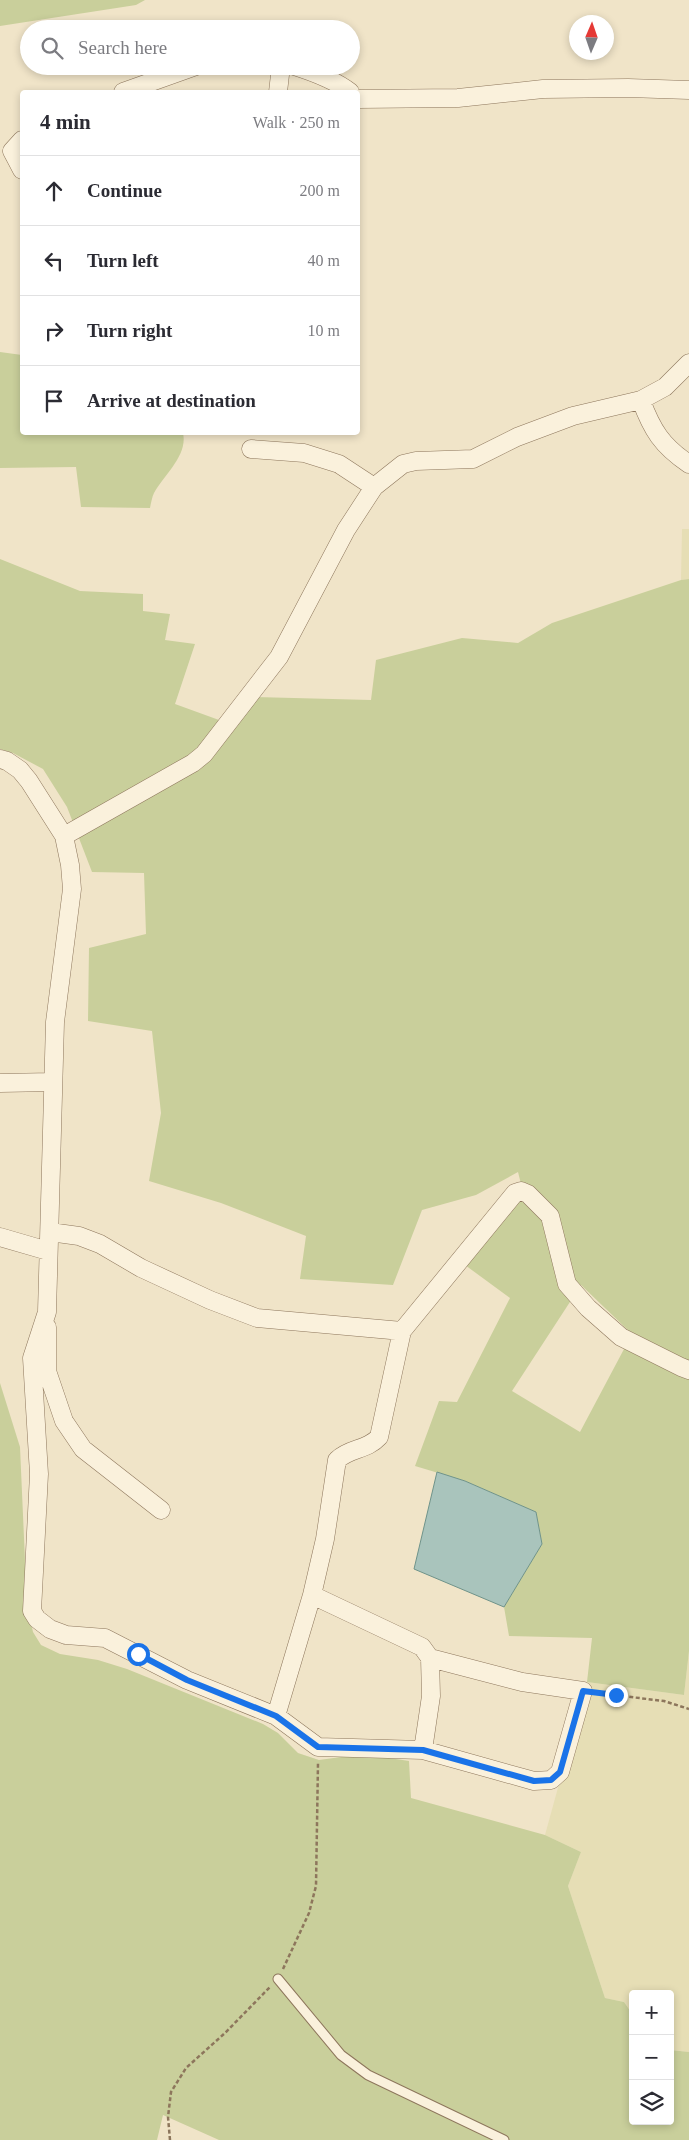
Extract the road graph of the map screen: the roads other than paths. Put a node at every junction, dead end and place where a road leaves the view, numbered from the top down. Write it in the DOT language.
graph roads {
  1 [pos="171,75"];
  2 [pos="280,75"];
  3 [pos="319,75"];
  4 [pos="129,90"];
  5 [pos="278,90"];
  6 [pos="348,90"];
  7 [pos="689,90"];
  8 [pos="360,99"];
  9 [pos="12,147"];
  10 [pos="20,165"];
  11 [pos="689,363"];
  12 [pos="640,400"];
  13 [pos="251,449"];
  14 [pos="689,464"];
  15 [pos="374,487"];
  16 [pos="0,759"];
  17 [pos="64,836"];
  18 [pos="52,1082"];
  19 [pos="0,1083"];
  20 [pos="50,1232"];
  21 [pos="0,1236"];
  22 [pos="48,1251"];
  23 [pos="47,1312"];
  24 [pos="402,1331"];
  25 [pos="689,1370"];
  26 [pos="161,1510"];
  27 [pos="312,1595"];
  28 [pos="430,1658"];
  29 [pos="276,1716"];
  30 [pos="423,1750"];
  31 [pos="278,1979"];
  32 [pos="504,2140"];
  1 -- 4 [label="street"];
  2 -- 5 [label="street"];
  3 -- 6 [label="street"];
  7 -- 8 [label="street"];
  9 -- 10 [label="street"];
  11 -- 12 [label="street"];
  12 -- 14 [label="street"];
  12 -- 15 [label="street"];
  13 -- 15 [label="street"];
  15 -- 17 [label="street"];
  16 -- 17 [label="street"];
  17 -- 18 [label="street"];
  18 -- 19 [label="street"];
  18 -- 20 [label="street"];
  20 -- 22 [label="street"];
  20 -- 24 [label="street"];
  21 -- 22 [label="street"];
  22 -- 23 [label="street"];
  23 -- 26 [label="street"];
  23 -- 29 [label="street"];
  24 -- 25 [label="street"];
  24 -- 27 [label="street"];
  27 -- 28 [label="street"];
  27 -- 29 [label="street"];
  28 -- 30 [label="street"];
  28 -- 30 [label="street"];
  29 -- 30 [label="street"];
  31 -- 32 [label="lane"];
}
